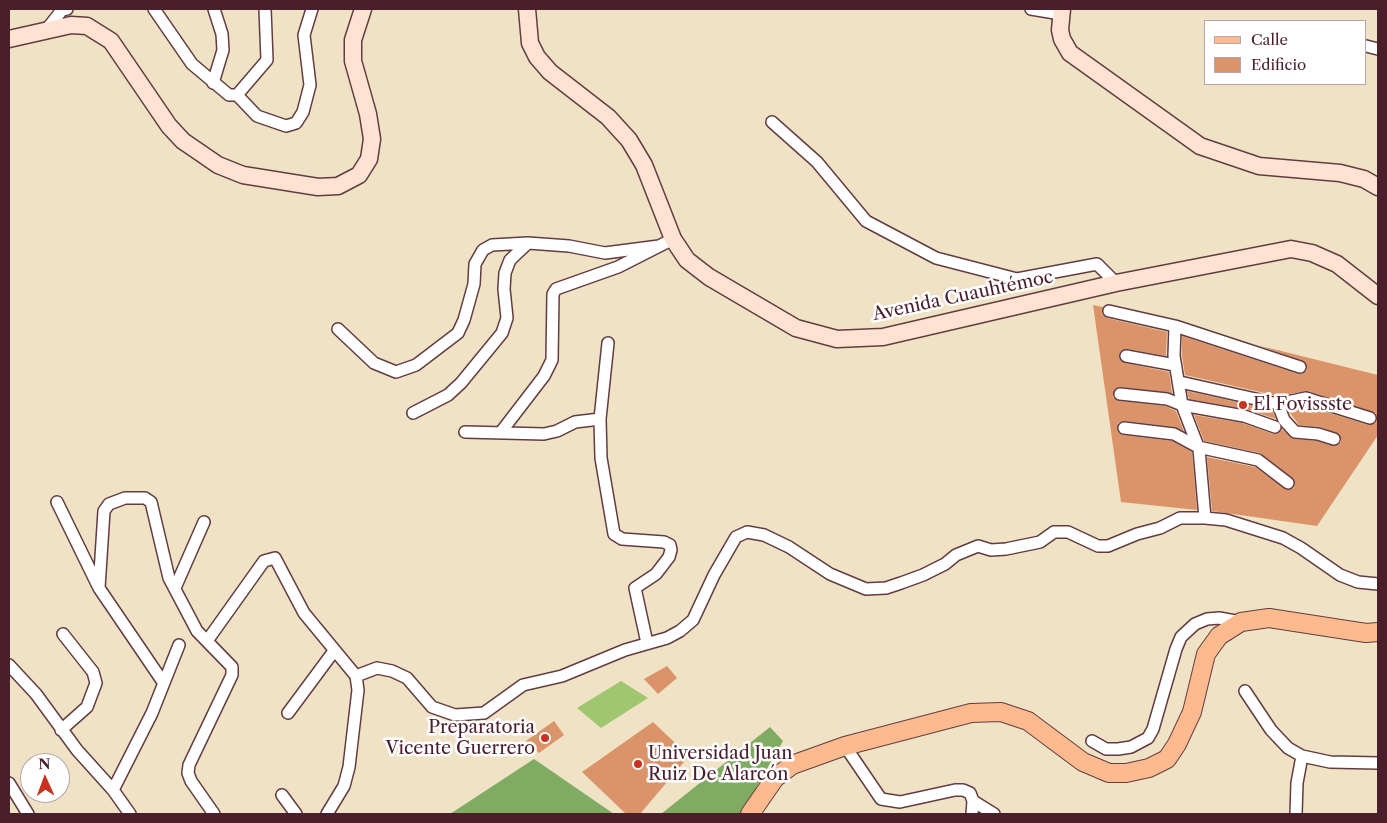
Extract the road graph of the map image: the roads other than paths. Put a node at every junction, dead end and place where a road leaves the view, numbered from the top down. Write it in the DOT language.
graph roads {
  1 [pos="66,9"];
  2 [pos="144,9"];
  3 [pos="214,9"];
  4 [pos="265,9"];
  5 [pos="312,9"];
  6 [pos="363,9"];
  7 [pos="527,9"];
  8 [pos="1031,9"];
  9 [pos="1062,11"];
  10 [pos="156,12"];
  11 [pos="47,29"];
  12 [pos="9,39"];
  13 [pos="213,83"];
  14 [pos="237,95"];
  15 [pos="772,122"];
  16 [pos="1378,187"];
  17 [pos="666,242"];
  18 [pos="528,243"];
  19 [pos="1116,282"];
  20 [pos="1378,296"];
  21 [pos="1109,311"];
  22 [pos="1175,326"];
  23 [pos="338,329"];
  24 [pos="608,343"];
  25 [pos="1126,356"];
  26 [pos="1176,365"];
  27 [pos="1300,367"];
  28 [pos="1180,382"];
  29 [pos="1120,394"];
  30 [pos="1278,404"];
  31 [pos="1182,405"];
  32 [pos="413,413"];
  33 [pos="1370,418"];
  34 [pos="600,419"];
  35 [pos="1124,428"];
  36 [pos="1275,428"];
  37 [pos="465,432"];
  38 [pos="501,432"];
  39 [pos="1334,439"];
  40 [pos="1198,447"];
  41 [pos="1288,483"];
  42 [pos="57,502"];
  43 [pos="1205,518"];
  44 [pos="204,522"];
  45 [pos="1378,584"];
  46 [pos="99,588"];
  47 [pos="175,588"];
  48 [pos="1241,622"];
  49 [pos="1378,632"];
  50 [pos="63,634"];
  51 [pos="207,641"];
  52 [pos="647,643"];
  53 [pos="178,645"];
  54 [pos="334,651"];
  55 [pos="9,665"];
  56 [pos="356,676"];
  57 [pos="163,682"];
  58 [pos="1245,691"];
  59 [pos="288,712"];
  60 [pos="61,730"];
  61 [pos="1092,742"];
  62 [pos="845,746"];
  63 [pos="1302,756"];
  64 [pos="1378,763"];
  65 [pos="9,783"];
  66 [pos="113,790"];
  67 [pos="282,795"];
  68 [pos="972,801"];
  69 [pos="28,814"];
  70 [pos="130,814"];
  71 [pos="214,814"];
  72 [pos="296,814"];
  73 [pos="327,814"];
  74 [pos="750,814"];
  75 [pos="972,814"];
  76 [pos="994,814"];
  77 [pos="1296,814"];
  1 -- 11 [label="street"];
  2 -- 10 [label="street"];
  3 -- 13 [label="street"];
  4 -- 14 [label="street"];
  5 -- 14 [label="street"];
  6 -- 11 [label="main road"];
  7 -- 17 [label="main road, Avenida Cuauhtémoc"];
  8 -- 9 [label="street"];
  9 -- 16 [label="main road"];
  10 -- 13 [label="street"];
  11 -- 12 [label="main road"];
  13 -- 14 [label="street"];
  15 -- 19 [label="street"];
  17 -- 18 [label="street"];
  17 -- 19 [label="main road, Avenida Cuauhtémoc"];
  17 -- 38 [label="street"];
  18 -- 23 [label="street"];
  18 -- 32 [label="street"];
  19 -- 20 [label="main road, Avenida Cuauhtémoc"];
  21 -- 22 [label="street"];
  22 -- 26 [label="street"];
  22 -- 27 [label="street"];
  24 -- 34 [label="street"];
  25 -- 26 [label="street"];
  26 -- 28 [label="street"];
  28 -- 30 [label="street"];
  28 -- 31 [label="street"];
  29 -- 31 [label="street"];
  30 -- 33 [label="street"];
  30 -- 39 [label="street"];
  31 -- 36 [label="street"];
  31 -- 40 [label="street"];
  34 -- 38 [label="street"];
  34 -- 52 [label="street"];
  35 -- 40 [label="street"];
  37 -- 38 [label="street"];
  40 -- 41 [label="street"];
  40 -- 43 [label="street"];
  42 -- 46 [label="street"];
  43 -- 45 [label="street"];
  43 -- 52 [label="street"];
  44 -- 47 [label="street"];
  46 -- 47 [label="street"];
  46 -- 57 [label="street"];
  47 -- 51 [label="street"];
  48 -- 49 [label="main road"];
  48 -- 61 [label="street"];
  48 -- 62 [label="main road"];
  50 -- 60 [label="street"];
  51 -- 54 [label="street"];
  51 -- 71 [label="street"];
  52 -- 56 [label="street"];
  53 -- 57 [label="street"];
  54 -- 56 [label="street"];
  54 -- 59 [label="street"];
  55 -- 60 [label="street"];
  56 -- 73 [label="street"];
  57 -- 66 [label="street"];
  58 -- 63 [label="street"];
  60 -- 66 [label="street"];
  62 -- 68 [label="street"];
  62 -- 74 [label="main road"];
  63 -- 64 [label="street"];
  63 -- 77 [label="street"];
  65 -- 69 [label="street"];
  66 -- 70 [label="street"];
  67 -- 72 [label="street"];
  68 -- 75 [label="street"];
  68 -- 76 [label="street"];
}
